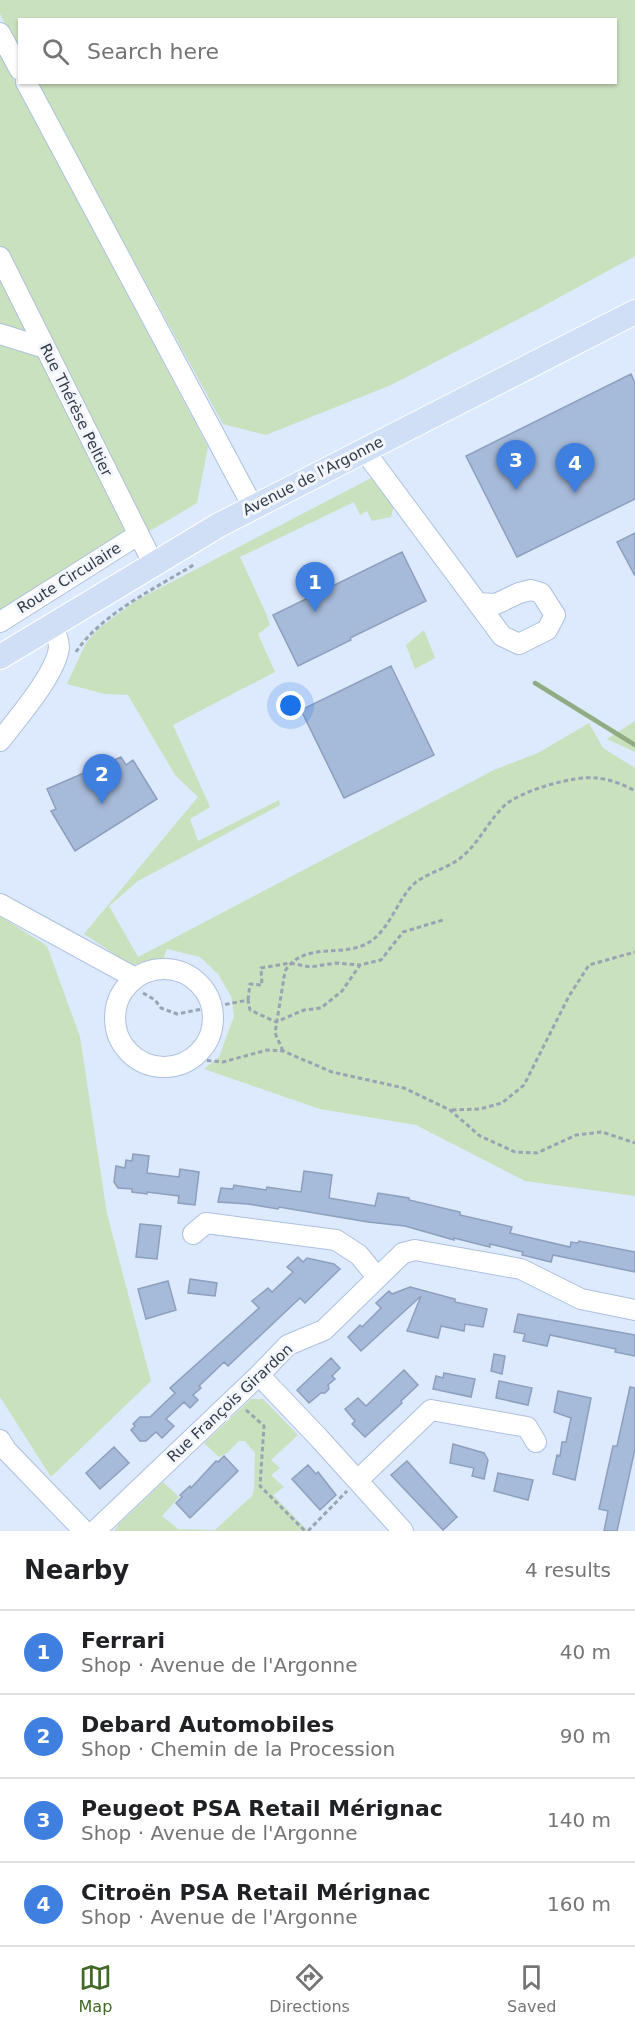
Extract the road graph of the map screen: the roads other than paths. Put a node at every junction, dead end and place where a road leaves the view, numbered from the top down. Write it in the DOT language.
graph roads {
  1 [pos="0,33"];
  2 [pos="18,66"];
  3 [pos="27,84"];
  4 [pos="0,257"];
  5 [pos="635,312"];
  6 [pos="0,334"];
  7 [pos="45,348"];
  8 [pos="366,449"];
  9 [pos="253,507"];
  10 [pos="140,538"];
  11 [pos="153,563"];
  12 [pos="478,603"];
  13 [pos="0,622"];
  14 [pos="51,625"];
  15 [pos="0,657"];
  16 [pos="0,741"];
  17 [pos="0,904"];
  18 [pos="135,978"];
  19 [pos="193,1234"];
  20 [pos="377,1277"];
  21 [pos="635,1310"];
  22 [pos="259,1375"];
  23 [pos="536,1443"];
  24 [pos="2,1448"];
  25 [pos="358,1480"];
  26 [pos="84,1531"];
  27 [pos="95,1531"];
  28 [pos="403,1531"];
  1 -- 2 [label="street"];
  3 -- 9 [label="street"];
  4 -- 7 [label="street, Rue Thérèse Peltier"];
  5 -- 8 [label="main road, Avenue de l'Argonne"];
  6 -- 7 [label="street"];
  7 -- 10 [label="street, Rue Thérèse Peltier"];
  8 -- 9 [label="main road, Avenue de l'Argonne"];
  8 -- 12 [label="street"];
  9 -- 11 [label="main road, Avenue de l'Argonne"];
  10 -- 11 [label="street, Rue Thérèse Peltier"];
  10 -- 13 [label="street, Route Circulaire"];
  11 -- 14 [label="main road, Avenue de l'Argonne"];
  14 -- 15 [label="main road, Avenue de l'Argonne"];
  14 -- 16 [label="street"];
  17 -- 18 [label="street"];
  18 -- 18 [label="street"];
  19 -- 20 [label="street"];
  20 -- 21 [label="street, Rue François Girardon"];
  20 -- 22 [label="street, Rue François Girardon"];
  22 -- 25 [label="street"];
  22 -- 27 [label="street, Rue François Girardon"];
  23 -- 25 [label="street"];
  24 -- 26 [label="street"];
  25 -- 28 [label="street"];
}
